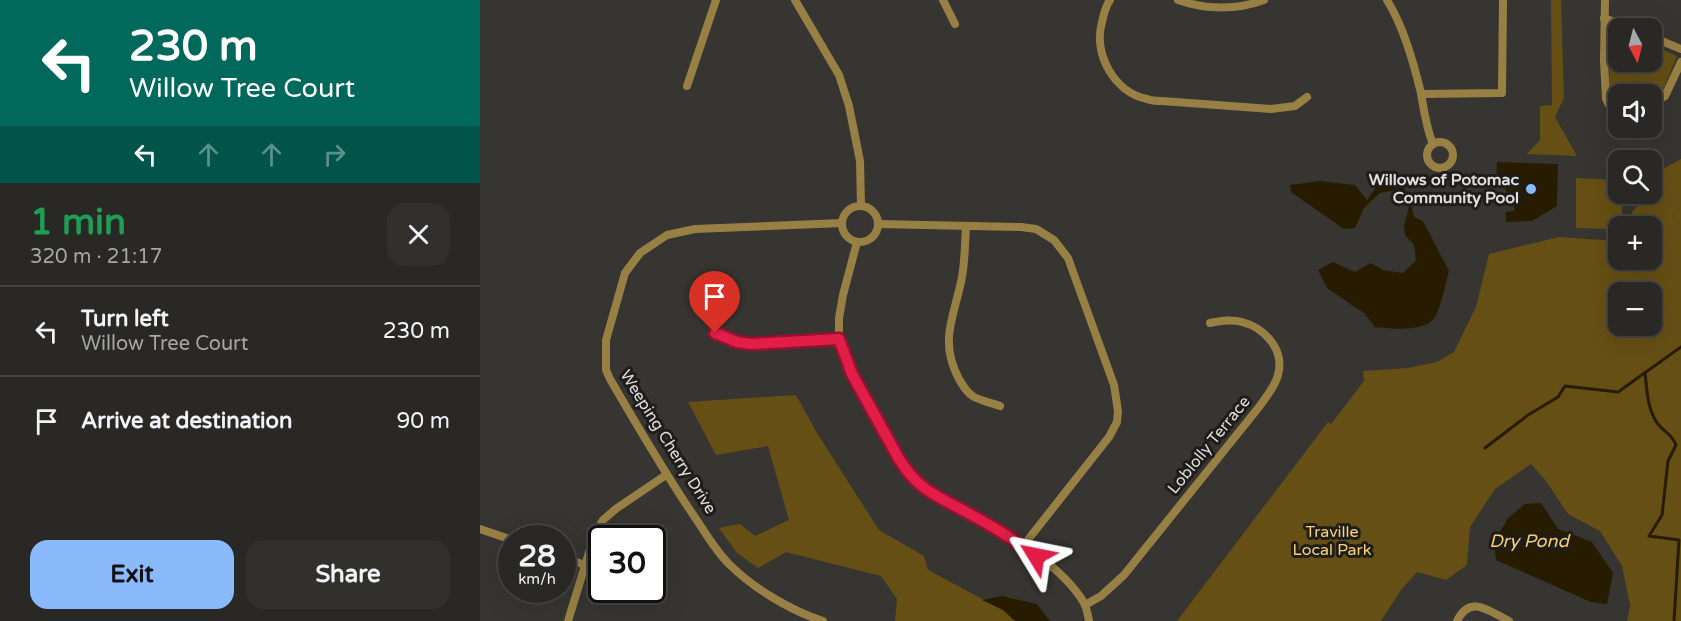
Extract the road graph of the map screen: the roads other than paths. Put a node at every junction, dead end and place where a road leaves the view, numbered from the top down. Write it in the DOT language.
graph roads {
  1 [pos="716,0"];
  2 [pos="795,0"];
  3 [pos="943,0"];
  4 [pos="1110,0"];
  5 [pos="1178,0"];
  6 [pos="1264,0"];
  7 [pos="1387,0"];
  8 [pos="1503,0"];
  9 [pos="1605,0"];
  10 [pos="1604,18"];
  11 [pos="1608,20"];
  12 [pos="955,24"];
  13 [pos="1662,42"];
  14 [pos="1681,49"];
  15 [pos="1681,62"];
  16 [pos="687,86"];
  17 [pos="1421,94"];
  18 [pos="1307,97"];
  19 [pos="1662,98"];
  20 [pos="1608,103"];
  21 [pos="1433,144"];
  22 [pos="861,206"];
  23 [pos="842,223"];
  24 [pos="878,224"];
  25 [pos="966,226"];
  26 [pos="857,242"];
  27 [pos="1209,323"];
  28 [pos="715,333"];
  29 [pos="839,339"];
  30 [pos="1000,406"];
  31 [pos="666,475"];
  32 [pos="480,529"];
  33 [pos="498,535"];
  34 [pos="1023,546"];
  35 [pos="576,562"];
  36 [pos="585,565"];
  37 [pos="1085,605"];
  38 [pos="568,621"];
  39 [pos="823,621"];
  40 [pos="1089,621"];
  41 [pos="1457,621"];
  42 [pos="1509,621"];
  1 -- 16 [label="street"];
  2 -- 22 [label="street"];
  3 -- 12 [label="street"];
  4 -- 18 [label="street"];
  5 -- 6 [label="street"];
  7 -- 17 [label="street"];
  8 -- 17 [label="street"];
  9 -- 10 [label="street"];
  10 -- 11 [label="street"];
  10 -- 20 [label="street"];
  13 -- 14 [label="street"];
  15 -- 19 [label="street"];
  17 -- 21 [label="street"];
  22 -- 23 [label="street"];
  22 -- 24 [label="street"];
  23 -- 26 [label="street"];
  23 -- 31 [label="street, Weeping Cherry Drive"];
  24 -- 25 [label="street"];
  24 -- 26 [label="street"];
  25 -- 30 [label="street"];
  25 -- 34 [label="street"];
  26 -- 29 [label="street"];
  27 -- 37 [label="street, Loblolly Terrace"];
  28 -- 29 [label="street"];
  29 -- 34 [label="street"];
  31 -- 36 [label="street"];
  31 -- 39 [label="street, Weeping Cherry Drive"];
  32 -- 33 [label="street"];
  34 -- 37 [label="street"];
  35 -- 36 [label="street"];
  36 -- 38 [label="street"];
  37 -- 40 [label="street"];
  41 -- 42 [label="street"];
}
